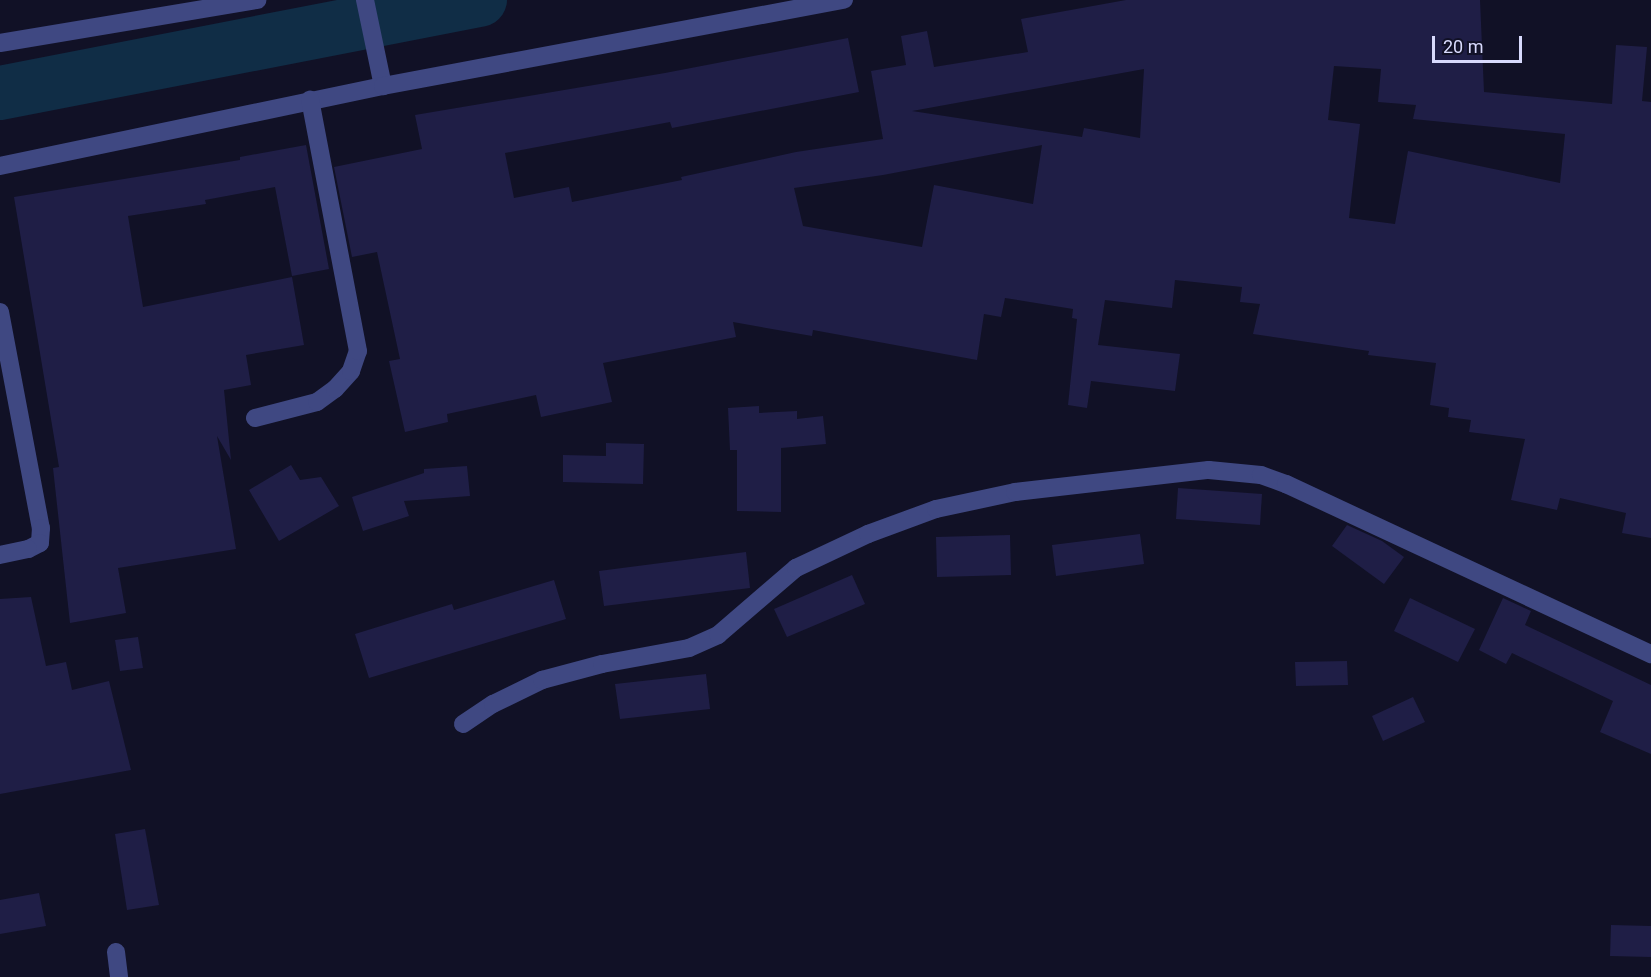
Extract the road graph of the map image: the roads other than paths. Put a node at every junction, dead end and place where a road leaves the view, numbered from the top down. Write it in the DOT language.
graph roads {
  1 [pos="257,0"];
  2 [pos="364,0"];
  3 [pos="844,0"];
  4 [pos="753,8"];
  5 [pos="0,43"];
  6 [pos="383,86"];
  7 [pos="310,100"];
  8 [pos="0,166"];
  9 [pos="0,312"];
  10 [pos="255,418"];
  11 [pos="0,555"];
  12 [pos="1651,654"];
  13 [pos="463,724"];
  14 [pos="116,952"];
  15 [pos="119,977"];
  1 -- 5 [label="street"];
  2 -- 6 [label="street"];
  3 -- 4 [label="street"];
  4 -- 6 [label="street"];
  6 -- 7 [label="street"];
  7 -- 8 [label="street"];
  7 -- 10 [label="street"];
  9 -- 11 [label="street"];
  12 -- 13 [label="street"];
  14 -- 15 [label="street"];
}
